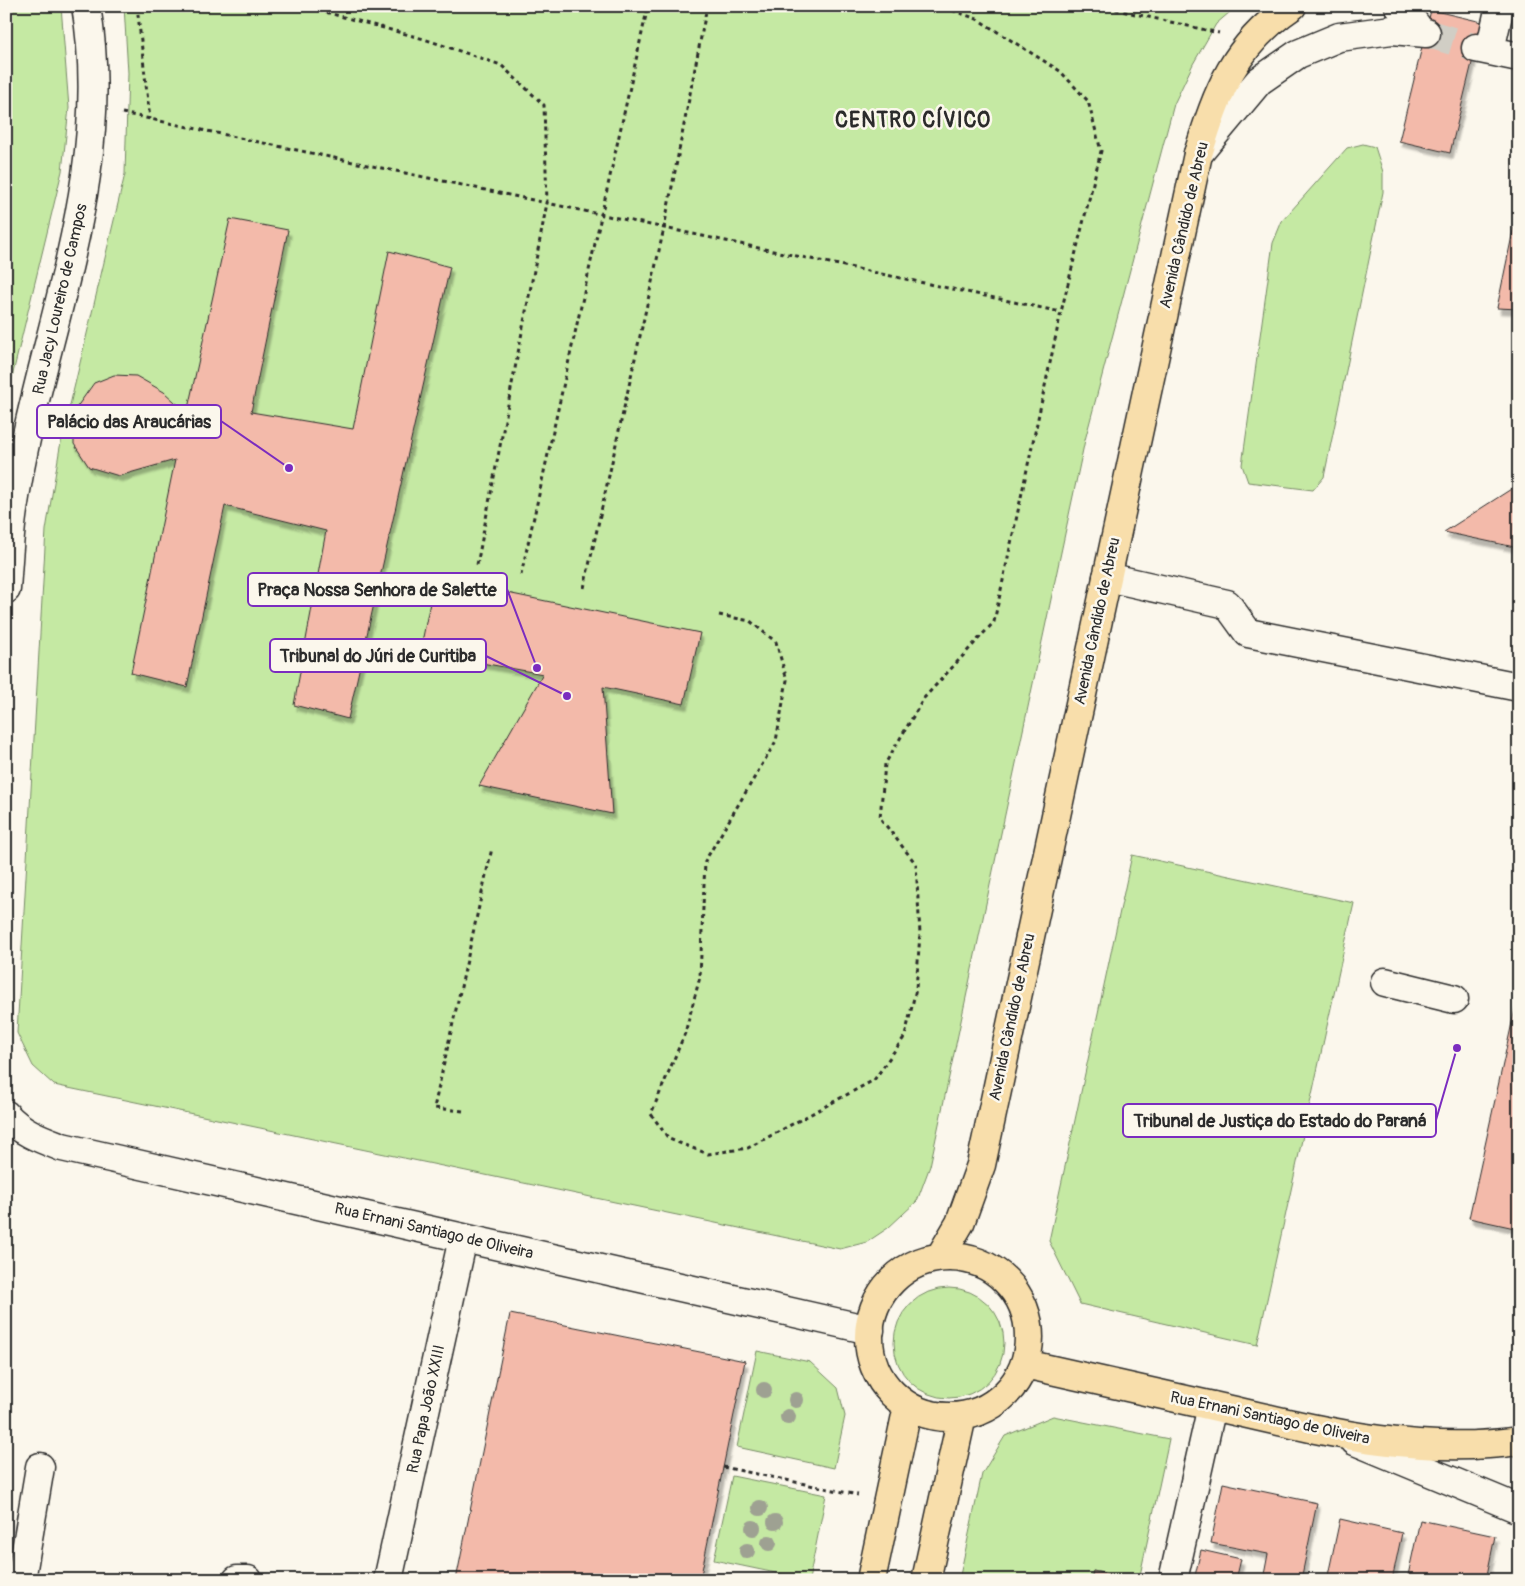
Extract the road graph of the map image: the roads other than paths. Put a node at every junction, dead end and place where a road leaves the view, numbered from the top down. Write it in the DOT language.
graph roads {
  1 [pos="86,6"];
  2 [pos="1292,6"];
  3 [pos="1399,6"];
  4 [pos="1500,6"];
  5 [pos="1519,58"];
  6 [pos="1198,154"];
  7 [pos="1107,577"];
  8 [pos="6,589"];
  9 [pos="1519,687"];
  10 [pos="1385,982"];
  11 [pos="1454,999"];
  12 [pos="6,1115"];
  13 [pos="463,1238"];
  14 [pos="940,1257"];
  15 [pos="870,1330"];
  16 [pos="1025,1364"];
  17 [pos="908,1406"];
  18 [pos="1212,1406"];
  19 [pos="962,1416"];
  20 [pos="1342,1436"];
  21 [pos="1519,1441"];
  22 [pos="40,1467"];
  23 [pos="1519,1509"];
  24 [pos="21,1580"];
  25 [pos="237,1580"];
  26 [pos="248,1580"];
  27 [pos="388,1580"];
  28 [pos="871,1580"];
  29 [pos="926,1580"];
  30 [pos="1173,1580"];
  1 -- 8 [label="street, Rua Jacy Loureiro de Campos"];
  2 -- 6 [label="main road, Avenida Cândido de Abreu"];
  3 -- 6 [label="street"];
  4 -- 5 [label="street"];
  6 -- 7 [label="main road, Avenida Cândido de Abreu"];
  7 -- 9 [label="street"];
  7 -- 14 [label="main road, Avenida Cândido de Abreu"];
  10 -- 11 [label="street"];
  12 -- 13 [label="street, Rua Ernani Santiago de Oliveira"];
  13 -- 15 [label="street, Rua Ernani Santiago de Oliveira"];
  13 -- 27 [label="street, Rua Papa João XXIII"];
  14 -- 15 [label="main road"];
  14 -- 16 [label="main road"];
  15 -- 17 [label="main road"];
  16 -- 18 [label="main road, Rua Ernani Santiago de Oliveira"];
  16 -- 19 [label="main road"];
  17 -- 19 [label="main road"];
  17 -- 28 [label="main road"];
  18 -- 20 [label="main road, Rua Ernani Santiago de Oliveira"];
  18 -- 30 [label="street"];
  19 -- 29 [label="main road"];
  20 -- 21 [label="main road, Rua Ernani Santiago de Oliveira"];
  20 -- 23 [label="street"];
  22 -- 24 [label="street"];
  25 -- 26 [label="street"];
}
